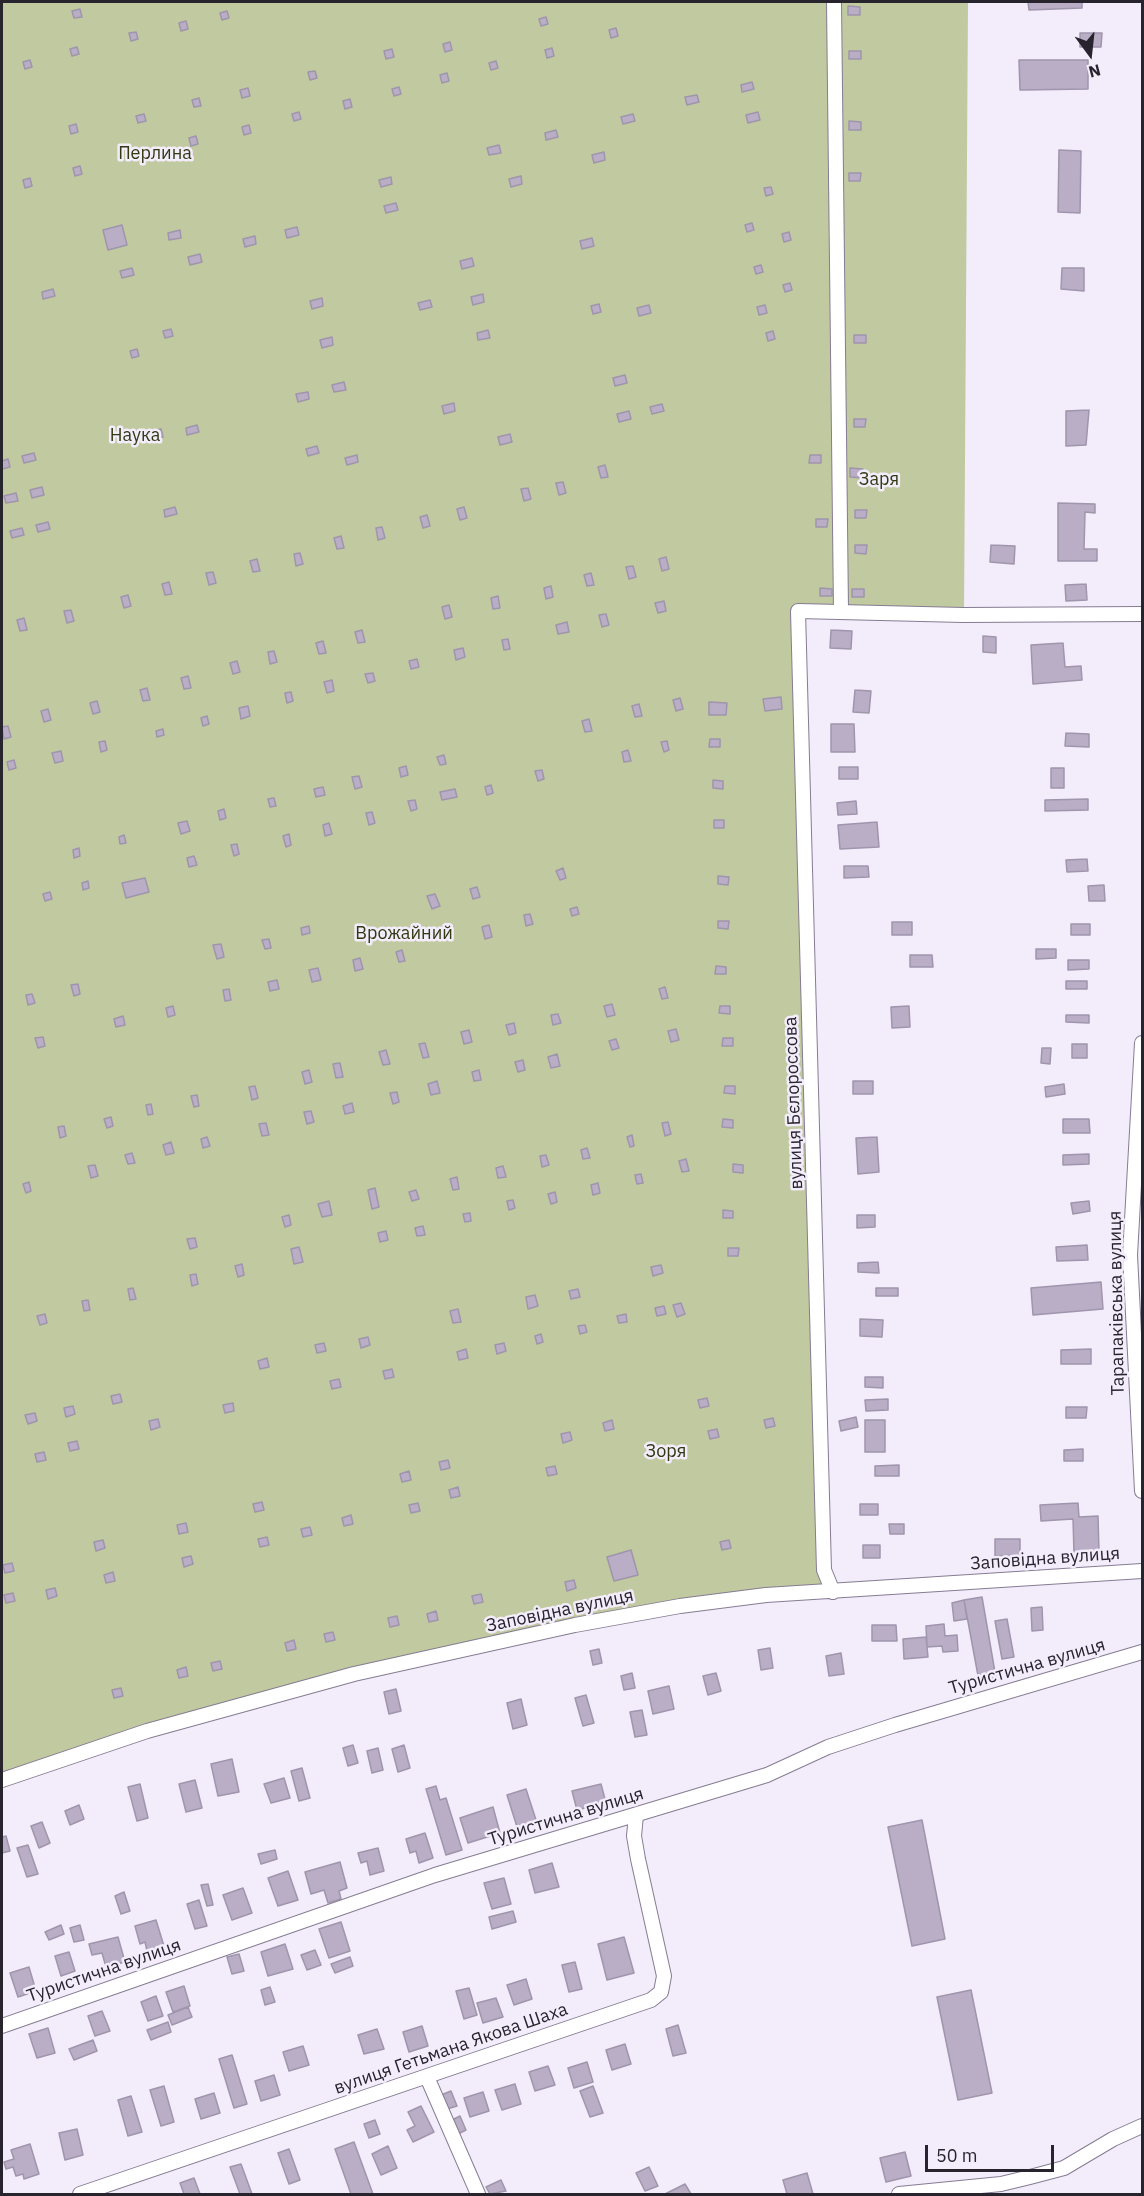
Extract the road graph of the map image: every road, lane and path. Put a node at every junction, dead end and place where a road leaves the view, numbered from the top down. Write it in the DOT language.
graph roads {
  1 [pos="834,2"];
  2 [pos="841,611"];
  3 [pos="1143,614"];
  4 [pos="1143,1043"];
  5 [pos="1143,1491"];
  6 [pos="1143,1571"];
  7 [pos="833,1592"];
  8 [pos="1143,1652"];
  9 [pos="2,1780"];
  10 [pos="636,1815"];
  11 [pos="2,2026"];
  12 [pos="427,2077"];
  13 [pos="1143,2126"];
  14 [pos="80,2194"];
  15 [pos="478,2194"];
  16 [pos="899,2194"];
  1 -- 2 [label="street"];
  2 -- 3 [label="street"];
  2 -- 7 [label="street, вулиця Бєлороссова"];
  4 -- 5 [label="street, Тарапаківська вулиця"];
  6 -- 7 [label="street, Заповідна вулиця"];
  7 -- 9 [label="street, Заповідна вулиця"];
  8 -- 10 [label="street, Туристична вулиця"];
  10 -- 11 [label="street, Туристична вулиця"];
  10 -- 12 [label="street, вулиця Гетьмана Якова Шаха"];
  12 -- 14 [label="street, вулиця Гетьмана Якова Шаха"];
  12 -- 15 [label="street"];
  13 -- 16 [label="street"];
}
